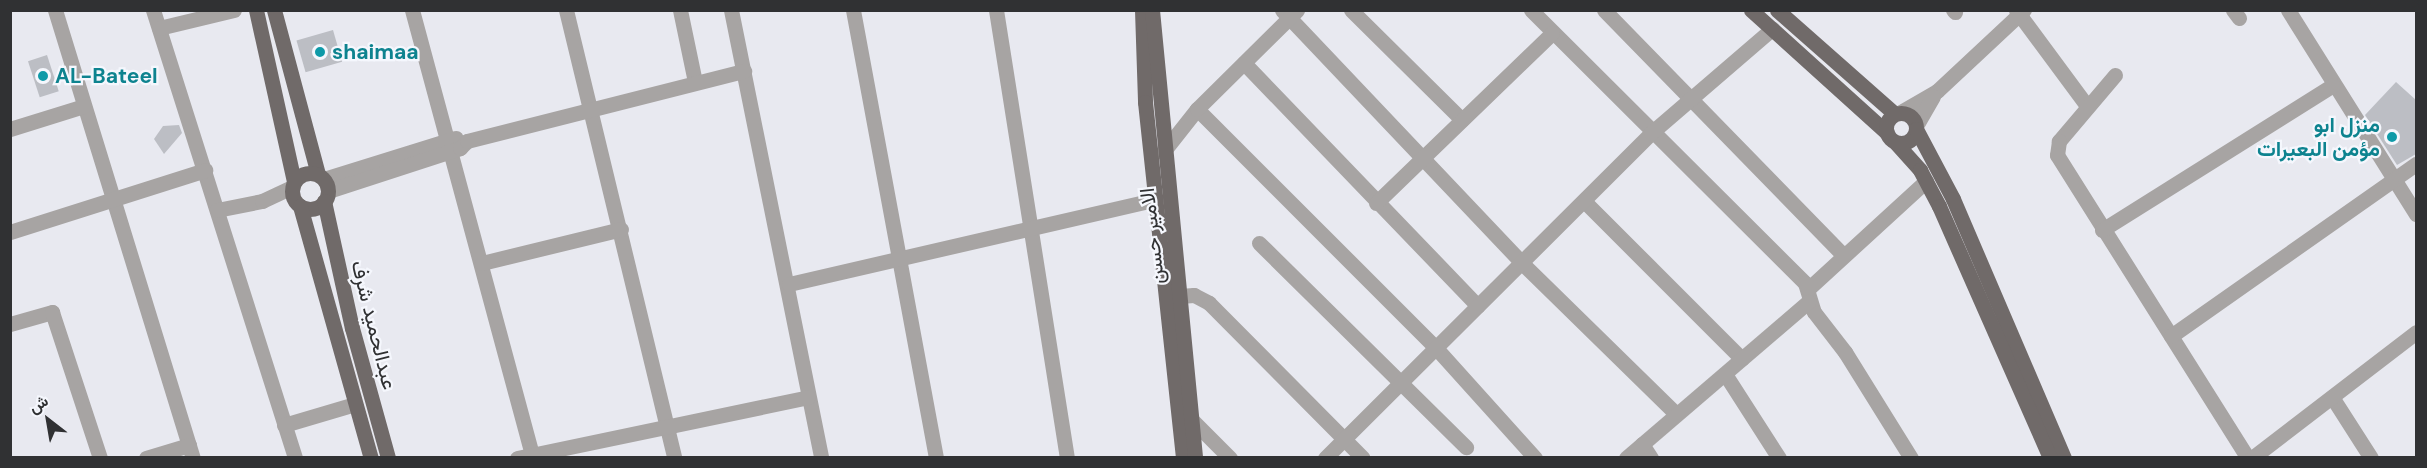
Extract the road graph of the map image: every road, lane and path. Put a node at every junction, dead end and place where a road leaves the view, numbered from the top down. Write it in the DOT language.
graph roads {
  1 [pos="55,10"];
  2 [pos="153,10"];
  3 [pos="234,10"];
  4 [pos="256,10"];
  5 [pos="274,10"];
  6 [pos="412,10"];
  7 [pos="566,10"];
  8 [pos="680,10"];
  9 [pos="731,10"];
  10 [pos="853,10"];
  11 [pos="996,10"];
  12 [pos="1142,10"];
  13 [pos="1152,10"];
  14 [pos="1351,10"];
  15 [pos="1531,10"];
  16 [pos="1604,10"];
  17 [pos="1751,10"];
  18 [pos="1777,10"];
  19 [pos="2288,10"];
  20 [pos="2020,12"];
  21 [pos="1289,13"];
  22 [pos="159,28"];
  23 [pos="1772,29"];
  24 [pos="1552,33"];
  25 [pos="1244,63"];
  26 [pos="744,71"];
  27 [pos="2115,75"];
  28 [pos="695,82"];
  29 [pos="2333,85"];
  30 [pos="1937,91"];
  31 [pos="1690,98"];
  32 [pos="84,106"];
  33 [pos="2087,106"];
  34 [pos="1197,109"];
  35 [pos="591,111"];
  36 [pos="1160,113"];
  37 [pos="1897,114"];
  38 [pos="1462,120"];
  39 [pos="1916,128"];
  40 [pos="10,129"];
  41 [pos="1651,133"];
  42 [pos="1891,138"];
  43 [pos="448,145"];
  44 [pos="1163,152"];
  45 [pos="1422,158"];
  46 [pos="2416,164"];
  47 [pos="205,170"];
  48 [pos="1926,181"];
  49 [pos="2396,181"];
  50 [pos="323,186"];
  51 [pos="295,194"];
  52 [pos="1156,199"];
  53 [pos="116,200"];
  54 [pos="1584,201"];
  55 [pos="1376,203"];
  56 [pos="217,210"];
  57 [pos="2416,214"];
  58 [pos="621,229"];
  59 [pos="1033,229"];
  60 [pos="2102,230"];
  61 [pos="10,232"];
  62 [pos="1258,243"];
  63 [pos="1843,255"];
  64 [pos="898,259"];
  65 [pos="482,263"];
  66 [pos="1522,263"];
  67 [pos="789,284"];
  68 [pos="1808,296"];
  69 [pos="1174,297"];
  70 [pos="1478,306"];
  71 [pos="10,324"];
  72 [pos="2416,332"];
  73 [pos="2171,336"];
  74 [pos="1436,348"];
  75 [pos="1742,358"];
  76 [pos="1725,374"];
  77 [pos="1401,384"];
  78 [pos="808,397"];
  79 [pos="2332,397"];
  80 [pos="356,404"];
  81 [pos="1676,414"];
  82 [pos="1192,420"];
  83 [pos="666,424"];
  84 [pos="284,425"];
  85 [pos="1345,438"];
  86 [pos="1642,444"];
  87 [pos="1466,447"];
  88 [pos="191,451"];
  89 [pos="533,456"];
  90 [pos="100,458"];
  91 [pos="146,458"];
  92 [pos="295,458"];
  93 [pos="371,458"];
  94 [pos="388,458"];
  95 [pos="517,458"];
  96 [pos="674,458"];
  97 [pos="821,458"];
  98 [pos="936,458"];
  99 [pos="1067,458"];
  100 [pos="1183,458"];
  101 [pos="1195,458"];
  102 [pos="1230,458"];
  103 [pos="1325,458"];
  104 [pos="1363,458"];
  105 [pos="1534,458"];
  106 [pos="1626,458"];
  107 [pos="1651,458"];
  108 [pos="1779,458"];
  109 [pos="1911,458"];
  110 [pos="2050,458"];
  111 [pos="2064,458"];
  112 [pos="2250,458"];
  113 [pos="2371,458"];
  1 -- 32 [label="street"];
  2 -- 22 [label="street"];
  3 -- 22 [label="street"];
  4 -- 51 [label="main road, عبدالحميد شرف"];
  5 -- 50 [label="main road, عبدالحميد شرف"];
  6 -- 43 [label="street"];
  7 -- 35 [label="street"];
  8 -- 28 [label="street"];
  9 -- 26 [label="street"];
  10 -- 64 [label="street"];
  11 -- 59 [label="street"];
  12 -- 52 [label="main road, الامير حسن"];
  13 -- 36 [label="main road, الامير حسن"];
  14 -- 38 [label="street"];
  15 -- 24 [label="street"];
  16 -- 31 [label="street"];
  17 -- 23 [label="main road"];
  18 -- 37 [label="main road"];
  19 -- 29 [label="street"];
  20 -- 30 [label="street"];
  20 -- 33 [label="street"];
  21 -- 25 [label="street"];
  21 -- 45 [label="street"];
  22 -- 47 [label="street"];
  23 -- 31 [label="street"];
  23 -- 42 [label="main road"];
  24 -- 38 [label="street"];
  24 -- 41 [label="street"];
  25 -- 34 [label="street"];
  25 -- 55 [label="street"];
  26 -- 28 [label="street"];
  26 -- 67 [label="street"];
  27 -- 33 [label="street"];
  28 -- 35 [label="street"];
  29 -- 49 [label="street"];
  29 -- 60 [label="street"];
  30 -- 37 [label="street"];
  30 -- 39 [label="street"];
  31 -- 41 [label="street"];
  31 -- 63 [label="street"];
  32 -- 40 [label="street"];
  32 -- 53 [label="street"];
  33 -- 60 [label="street"];
  34 -- 36 [label="street"];
  34 -- 44 [label="street"];
  34 -- 74 [label="street"];
  35 -- 43 [label="street"];
  35 -- 58 [label="street"];
  36 -- 44 [label="main road, الامير حسن"];
  37 -- 39 [label="main road"];
  37 -- 42 [label="main road"];
  38 -- 45 [label="street"];
  39 -- 42 [label="main road"];
  39 -- 111 [label="main road"];
  41 -- 54 [label="street"];
  41 -- 68 [label="street"];
  42 -- 48 [label="main road"];
  43 -- 50 [label="street"];
  43 -- 65 [label="street"];
  44 -- 69 [label="main road, الامير حسن"];
  45 -- 55 [label="street"];
  45 -- 66 [label="street"];
  46 -- 49 [label="street"];
  47 -- 53 [label="street"];
  47 -- 56 [label="street"];
  48 -- 63 [label="street"];
  48 -- 110 [label="main road"];
  49 -- 57 [label="street"];
  49 -- 73 [label="street"];
  50 -- 51 [label="main road"];
  50 -- 51 [label="main road"];
  50 -- 94 [label="main road, عبدالحميد شرف"];
  51 -- 56 [label="street"];
  51 -- 80 [label="main road, عبدالحميد شرف"];
  52 -- 59 [label="street"];
  52 -- 69 [label="main road, الامير حسن"];
  53 -- 61 [label="street"];
  53 -- 88 [label="street"];
  54 -- 66 [label="street"];
  54 -- 75 [label="street"];
  55 -- 70 [label="street"];
  56 -- 84 [label="street"];
  58 -- 65 [label="street"];
  58 -- 83 [label="street"];
  59 -- 64 [label="street"];
  59 -- 99 [label="street"];
  60 -- 73 [label="street"];
  62 -- 77 [label="street"];
  63 -- 68 [label="street"];
  64 -- 67 [label="street"];
  64 -- 98 [label="street"];
  65 -- 89 [label="street"];
  66 -- 70 [label="street"];
  66 -- 81 [label="street"];
  67 -- 78 [label="street"];
  68 -- 75 [label="street"];
  68 -- 109 [label="street"];
  69 -- 82 [label="main road, الامير حسن"];
  69 -- 85 [label="street"];
  69 -- 100 [label="main road, الامير حسن"];
  70 -- 74 [label="street"];
  71 -- 90 [label="street"];
  72 -- 79 [label="street"];
  73 -- 112 [label="street"];
  74 -- 77 [label="street"];
  74 -- 105 [label="street"];
  75 -- 76 [label="street"];
  76 -- 81 [label="street"];
  76 -- 108 [label="street"];
  77 -- 85 [label="street"];
  77 -- 87 [label="street"];
  78 -- 83 [label="street"];
  78 -- 97 [label="street"];
  79 -- 112 [label="street"];
  79 -- 113 [label="street"];
  80 -- 84 [label="street"];
  80 -- 93 [label="main road, عبدالحميد شرف"];
  81 -- 86 [label="street"];
  82 -- 101 [label="main road, الامير حسن"];
  82 -- 102 [label="street"];
  83 -- 89 [label="street"];
  83 -- 96 [label="street"];
  84 -- 92 [label="street"];
  85 -- 103 [label="street"];
  85 -- 104 [label="street"];
  86 -- 106 [label="street"];
  86 -- 107 [label="street"];
  88 -- 91 [label="street"];
  89 -- 95 [label="street"];
}
